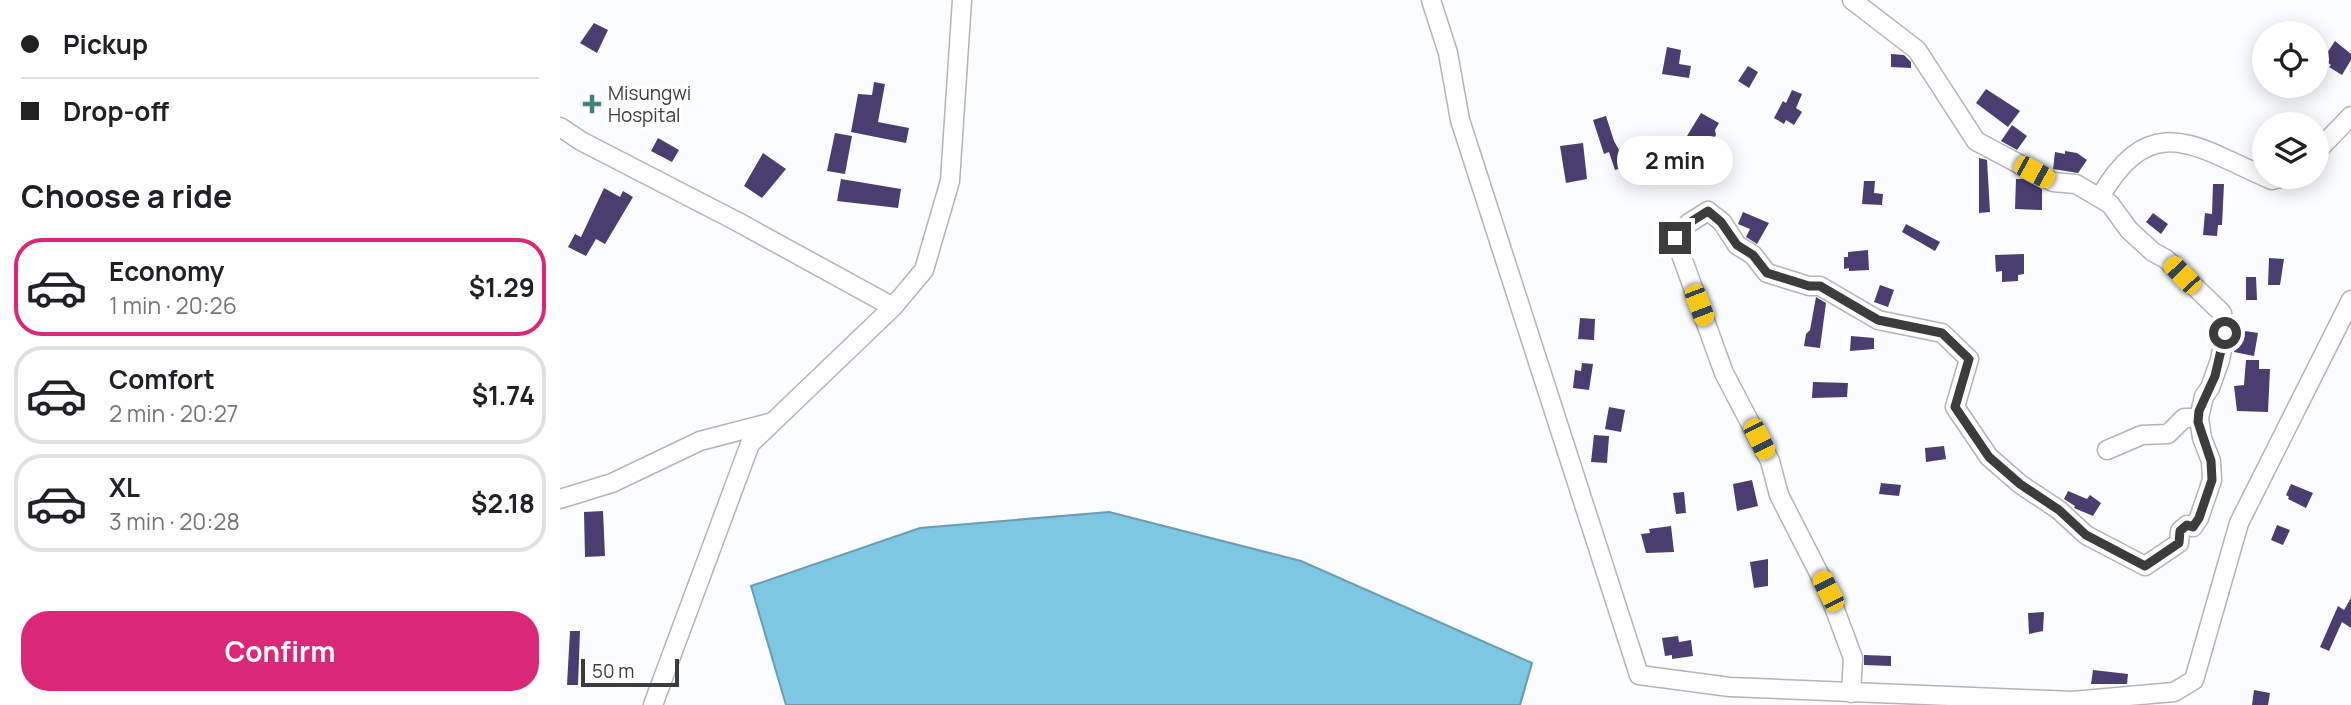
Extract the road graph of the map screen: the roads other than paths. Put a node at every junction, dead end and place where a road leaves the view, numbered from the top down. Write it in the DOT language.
graph roads {
  1 [pos="962,0"];
  2 [pos="1431,0"];
  3 [pos="1852,0"];
  4 [pos="2350,120"];
  5 [pos="560,127"];
  6 [pos="2329,140"];
  7 [pos="2252,171"];
  8 [pos="2100,197"];
  9 [pos="2351,300"];
  10 [pos="893,307"];
  11 [pos="2199,418"];
  12 [pos="773,422"];
  13 [pos="2107,450"];
  14 [pos="560,499"];
  15 [pos="1851,693"];
  16 [pos="653,705"];
  1 -- 10 [label="street"];
  2 -- 15 [label="street"];
  3 -- 8 [label="street"];
  4 -- 6 [label="street"];
  5 -- 10 [label="street"];
  7 -- 8 [label="street"];
  8 -- 11 [label="street"];
  9 -- 15 [label="street"];
  10 -- 12 [label="street"];
  11 -- 13 [label="street"];
  11 -- 15 [label="street"];
  12 -- 14 [label="street"];
  12 -- 16 [label="street"];
}
